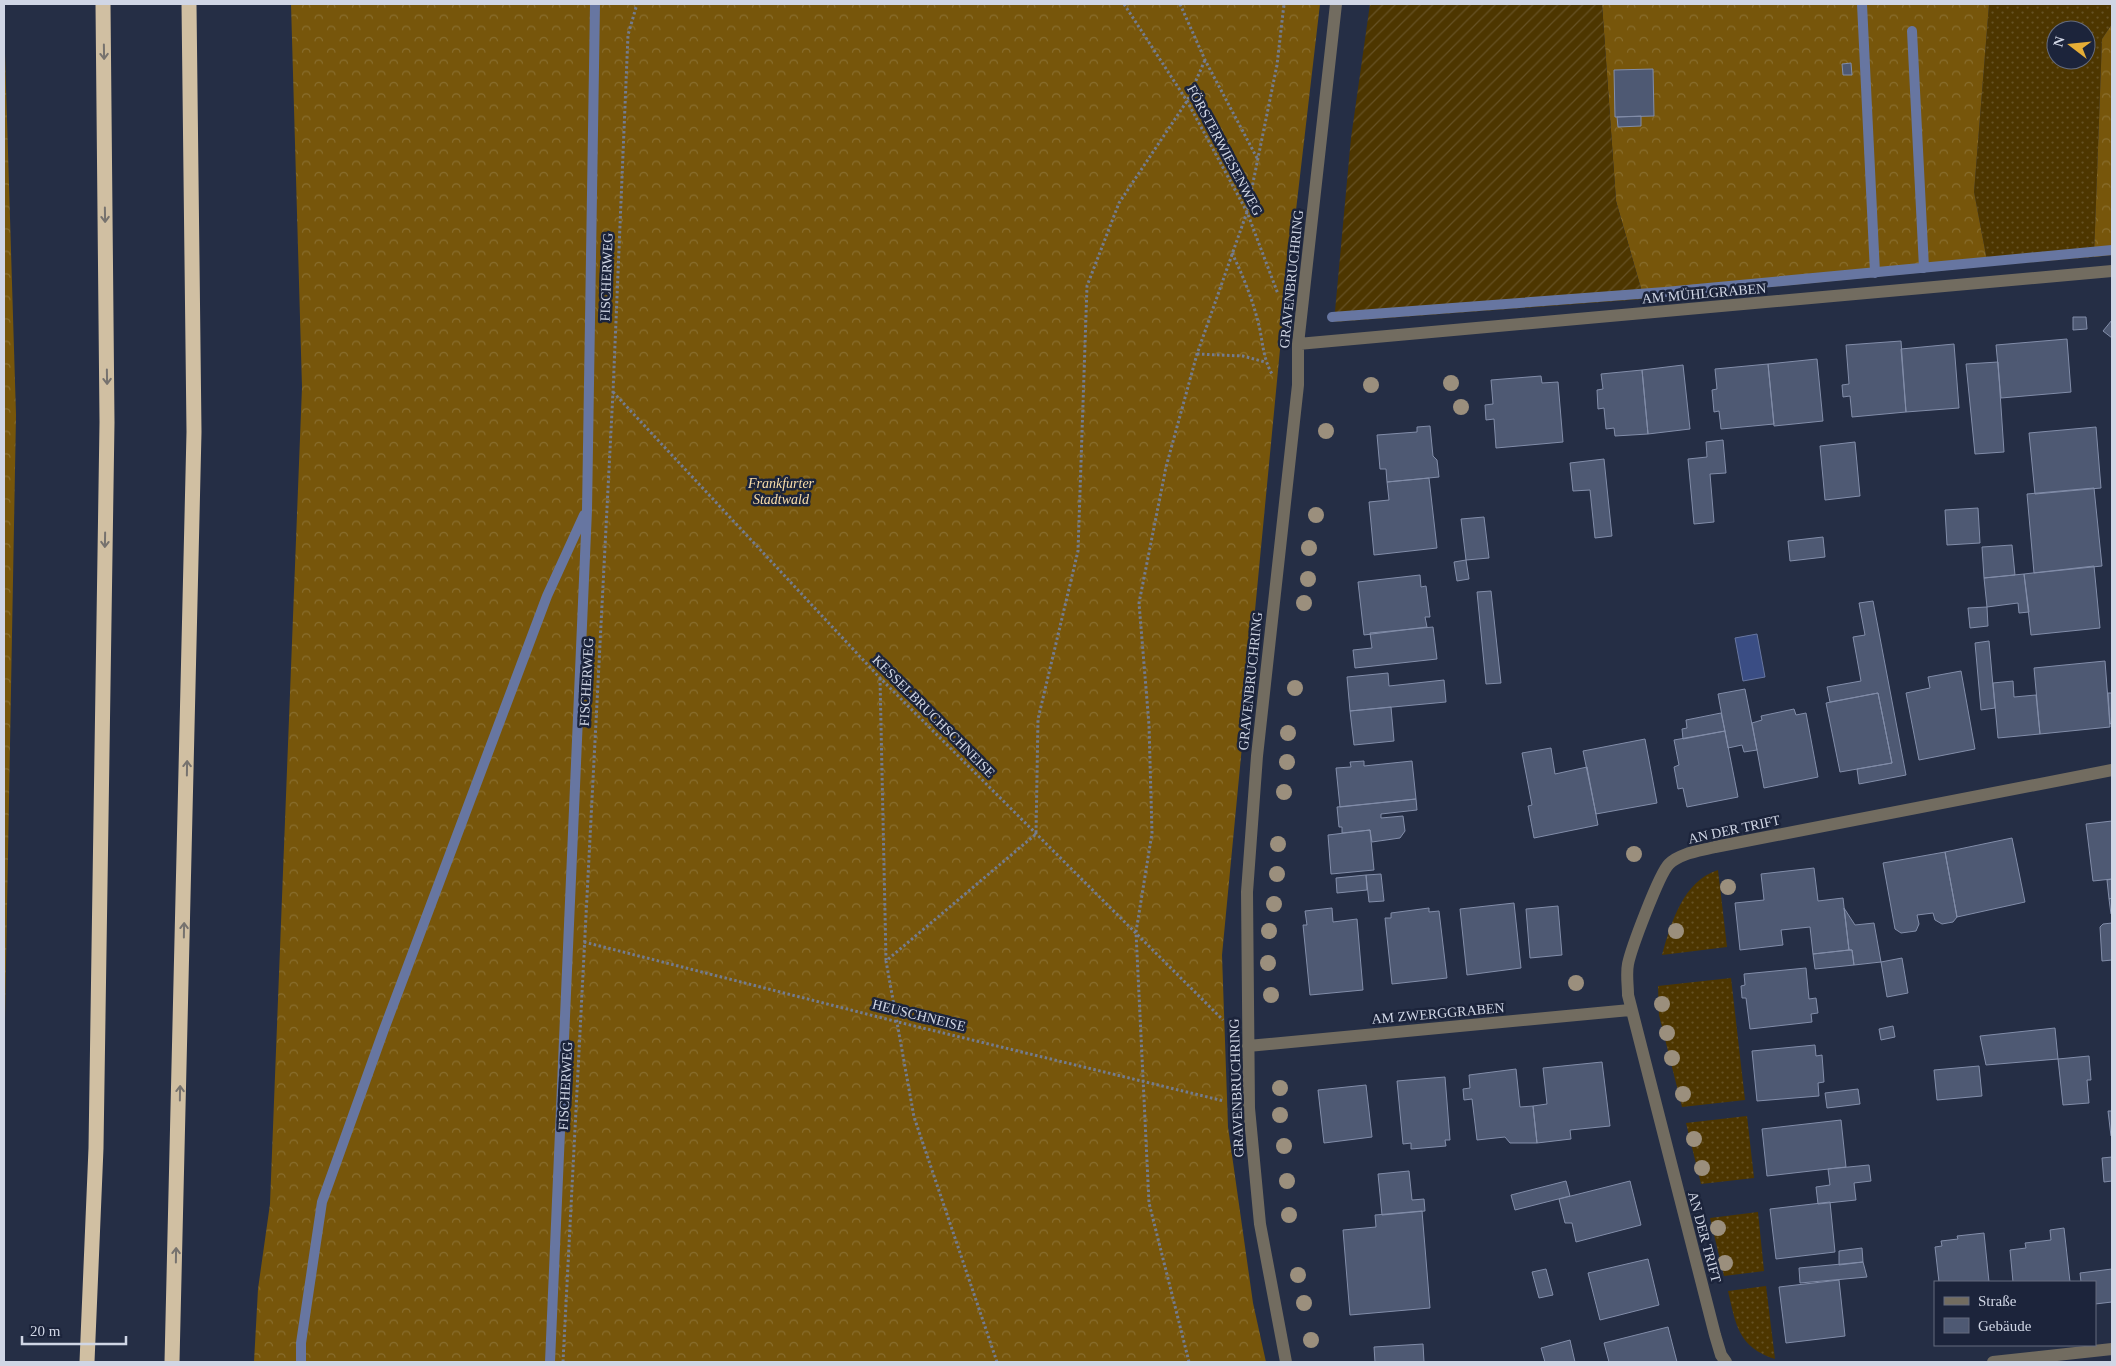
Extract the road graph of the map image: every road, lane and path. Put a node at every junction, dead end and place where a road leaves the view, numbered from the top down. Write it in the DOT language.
graph roads {
  1 [pos="103,4"];
  2 [pos="189,4"];
  3 [pos="636,4"];
  4 [pos="1124,4"];
  5 [pos="1180,4"];
  6 [pos="1284,4"];
  7 [pos="1336,4"];
  8 [pos="1205,60"];
  9 [pos="1187,101"];
  10 [pos="1257,158"];
  11 [pos="1247,212"];
  12 [pos="1232,253"];
  13 [pos="2112,271"];
  14 [pos="1281,300"];
  15 [pos="1298,344"];
  16 [pos="1197,354"];
  17 [pos="1266,362"];
  18 [pos="1274,377"];
  19 [pos="613,392"];
  20 [pos="880,678"];
  21 [pos="2112,770"];
  22 [pos="1036,834"];
  23 [pos="1136,932"];
  24 [pos="584,942"];
  25 [pos="886,961"];
  26 [pos="1630,1010"];
  27 [pos="898,1022"];
  28 [pos="1248,1046"];
  29 [pos="1142,1081"];
  30 [pos="1249,1108"];
  31 [pos="2112,1349"];
  32 [pos="87,1362"];
  33 [pos="172,1362"];
  34 [pos="563,1362"];
  35 [pos="997,1362"];
  36 [pos="1189,1362"];
  37 [pos="1286,1362"];
  38 [pos="1726,1362"];
  39 [pos="1993,1362"];
  1 -- 32 [label="highway, one-way"];
  33 -- 2 [label="highway, one-way"];
  3 -- 19 [label="path, FISCHERWEG"];
  4 -- 9 [label="path, FÖRSTERWIESENWEG"];
  5 -- 8 [label="path"];
  6 -- 10 [label="path"];
  7 -- 15 [label="street, GRAVENBRUCHRING"];
  8 -- 9 [label="path"];
  8 -- 10 [label="path"];
  9 -- 11 [label="path, FÖRSTERWIESENWEG"];
  9 -- 22 [label="path"];
  10 -- 11 [label="path"];
  11 -- 12 [label="path"];
  11 -- 14 [label="path, FÖRSTERWIESENWEG"];
  12 -- 16 [label="path"];
  12 -- 17 [label="path"];
  13 -- 15 [label="street, AM MÜHLGRABEN"];
  15 -- 28 [label="street, GRAVENBRUCHRING"];
  16 -- 17 [label="path"];
  16 -- 23 [label="path"];
  17 -- 18 [label="path"];
  19 -- 20 [label="path, KESSELBRUCHSCHNEISE"];
  19 -- 24 [label="path, FISCHERWEG"];
  20 -- 22 [label="path, KESSELBRUCHSCHNEISE"];
  20 -- 25 [label="path"];
  21 -- 26 [label="street, AN DER TRIFT"];
  22 -- 23 [label="path, KESSELBRUCHSCHNEISE"];
  22 -- 25 [label="path"];
  23 -- 28 [label="path, KESSELBRUCHSCHNEISE"];
  23 -- 29 [label="path"];
  24 -- 27 [label="path, HEUSCHNEISE"];
  24 -- 34 [label="path, FISCHERWEG"];
  25 -- 27 [label="path"];
  26 -- 28 [label="street, AM ZWERGGRABEN"];
  26 -- 38 [label="street, AN DER TRIFT"];
  27 -- 29 [label="path, HEUSCHNEISE"];
  27 -- 35 [label="path"];
  28 -- 30 [label="street, GRAVENBRUCHRING"];
  29 -- 30 [label="path, HEUSCHNEISE"];
  29 -- 36 [label="path"];
  30 -- 37 [label="street, GRAVENBRUCHRING"];
  31 -- 39 [label="street"];
}
